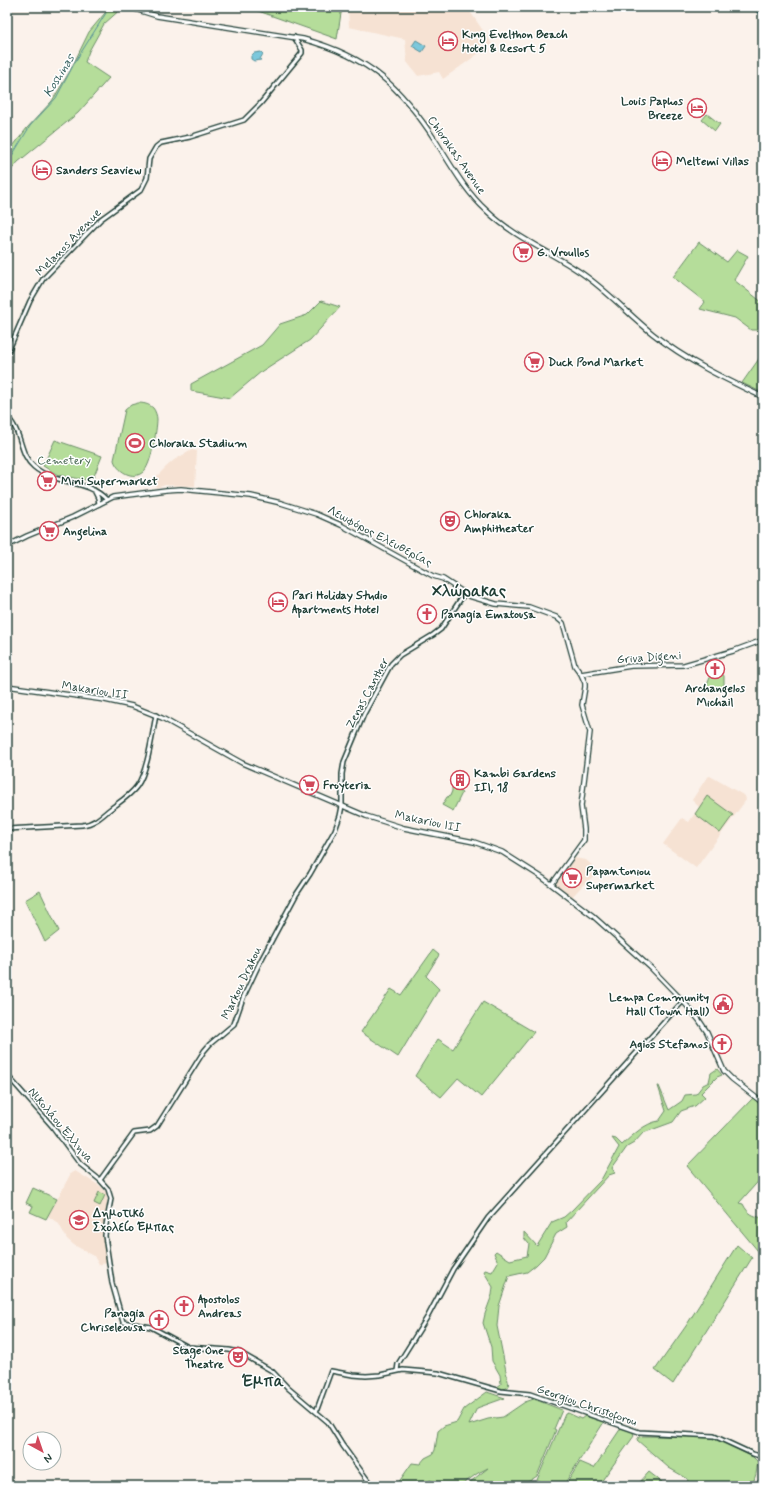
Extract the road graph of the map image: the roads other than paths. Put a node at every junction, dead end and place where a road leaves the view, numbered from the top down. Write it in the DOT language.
graph roads {
  1 [pos="128,7"];
  2 [pos="294,37"];
  3 [pos="7,354"];
  4 [pos="763,397"];
  5 [pos="7,416"];
  6 [pos="93,488"];
  7 [pos="107,500"];
  8 [pos="99,504"];
  9 [pos="7,546"];
  10 [pos="464,594"];
  11 [pos="763,640"];
  12 [pos="582,674"];
  13 [pos="7,686"];
  14 [pos="156,715"];
  15 [pos="342,806"];
  16 [pos="7,829"];
  17 [pos="552,884"];
  18 [pos="683,1001"];
  19 [pos="7,1075"];
  20 [pos="763,1103"];
  21 [pos="100,1180"];
  22 [pos="397,1371"];
  23 [pos="316,1412"];
  24 [pos="763,1457"];
  25 [pos="372,1486"];
  1 -- 2 [label="main road, Chlorakas Avenue"];
  2 -- 3 [label="street, Melanos Avenue"];
  2 -- 4 [label="main road, Chlorakas Avenue"];
  5 -- 6 [label="street"];
  6 -- 7 [label="street"];
  6 -- 8 [label="street"];
  7 -- 8 [label="main road, Λεωφόρος Ελευθερίας"];
  7 -- 10 [label="main road, Λεωφόρος Ελευθερίας"];
  8 -- 9 [label="main road, Λεωφόρος Ελευθερίας"];
  10 -- 12 [label="main road"];
  10 -- 15 [label="street, Zenas Canther"];
  11 -- 12 [label="main road, Griva Digeni"];
  12 -- 17 [label="main road"];
  13 -- 14 [label="main road, Makariou III"];
  14 -- 15 [label="main road, Makariou III"];
  14 -- 16 [label="street"];
  15 -- 17 [label="main road, Makariou III"];
  15 -- 21 [label="street, Markou Drakou"];
  17 -- 18 [label="main road, Makariou III"];
  18 -- 20 [label="main road, Makariou III"];
  18 -- 22 [label="street"];
  19 -- 21 [label="street, Νικολάου Έλληνα"];
  21 -- 23 [label="street, Νικολάου Έλληνα"];
  22 -- 23 [label="street, Georgiou Christoforou"];
  22 -- 24 [label="street, Georgiou Christoforou"];
  23 -- 25 [label="street, Νικολάου Έλληνα"];
}
